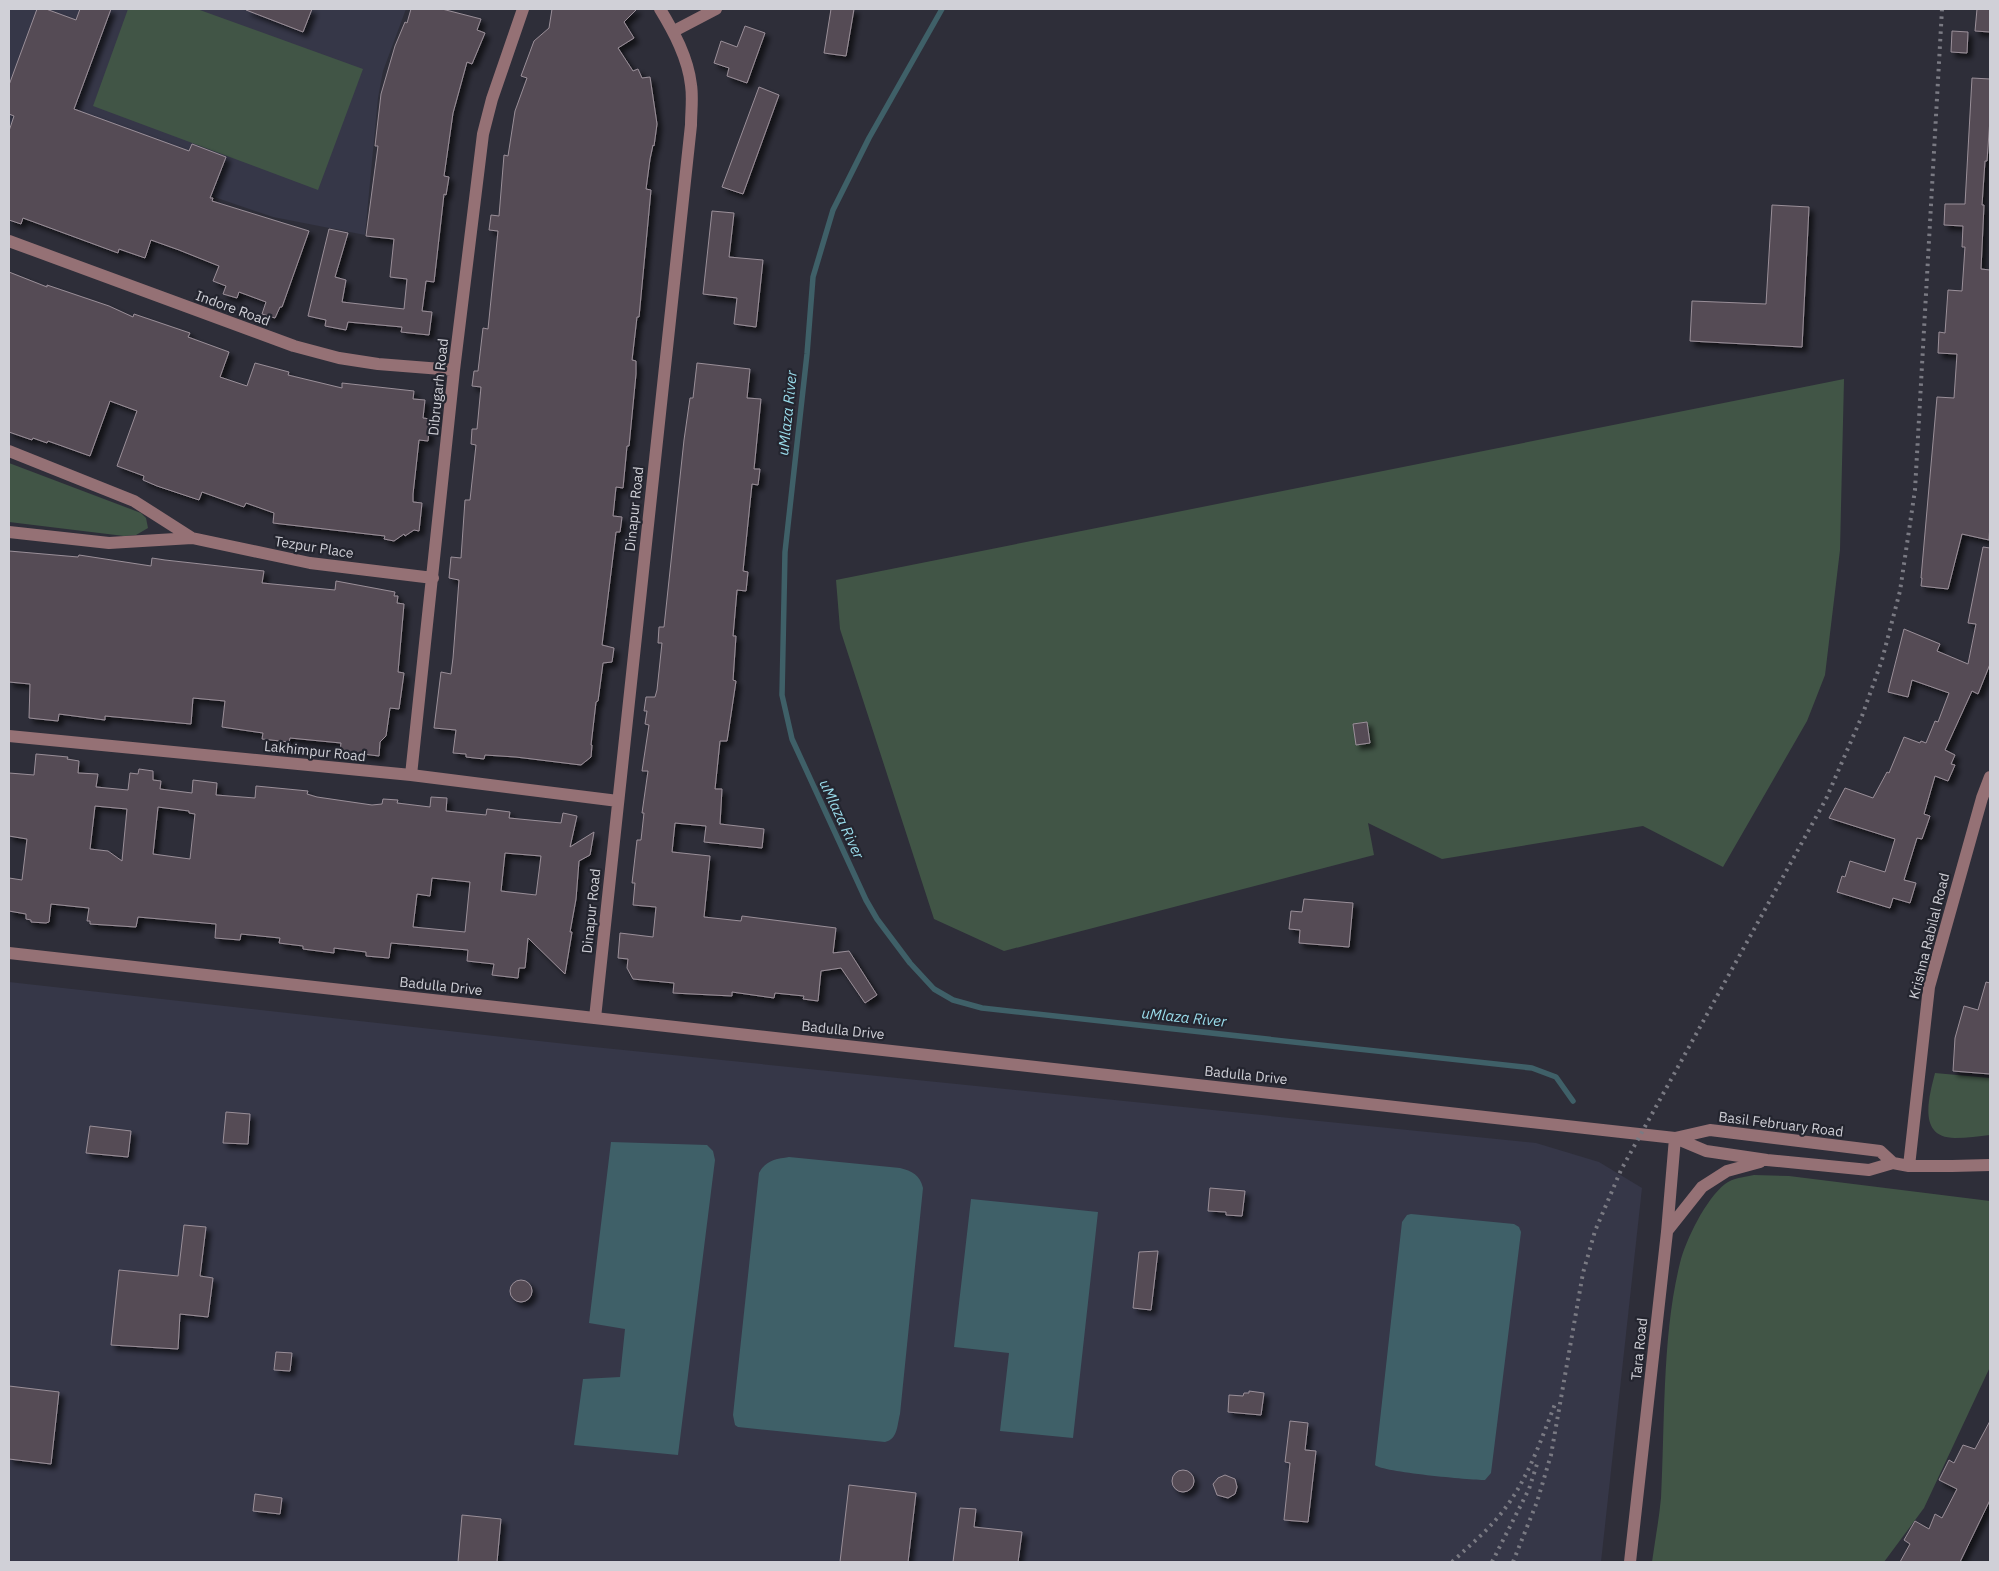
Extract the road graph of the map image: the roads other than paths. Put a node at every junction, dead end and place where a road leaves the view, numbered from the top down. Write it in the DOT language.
graph roads {
  1 [pos="523,9"];
  2 [pos="660,9"];
  3 [pos="716,9"];
  4 [pos="674,31"];
  5 [pos="9,241"];
  6 [pos="454,370"];
  7 [pos="9,451"];
  8 [pos="9,532"];
  9 [pos="192,538"];
  10 [pos="433,578"];
  11 [pos="9,736"];
  12 [pos="410,775"];
  13 [pos="1990,777"];
  14 [pos="618,801"];
  15 [pos="9,953"];
  16 [pos="595,1018"];
  17 [pos="1675,1138"];
  18 [pos="1767,1160"];
  19 [pos="1893,1163"];
  20 [pos="1990,1165"];
  21 [pos="1909,1166"];
  22 [pos="1975,1166"];
  23 [pos="1990,1177"];
  24 [pos="1667,1232"];
  25 [pos="1630,1562"];
  1 -- 6 [label="street, Dibrugarh Road"];
  2 -- 4 [label="street, Dinapur Road"];
  3 -- 4 [label="street"];
  4 -- 14 [label="street, Dinapur Road"];
  5 -- 6 [label="street, Indore Road"];
  6 -- 10 [label="street, Dibrugarh Road"];
  7 -- 9 [label="street, Tezpur Place"];
  8 -- 9 [label="street, Tezpur Place"];
  9 -- 10 [label="street, Tezpur Place"];
  10 -- 12 [label="street, Dibrugarh Road"];
  11 -- 12 [label="street, Lakhimpur Road"];
  12 -- 14 [label="street, Lakhimpur Road"];
  13 -- 21 [label="street, Krishna Rabilal Road"];
  14 -- 16 [label="street, Dinapur Road"];
  15 -- 16 [label="street, Badulla Drive"];
  16 -- 17 [label="street, Badulla Drive"];
  17 -- 18 [label="street, Basil February Road"];
  17 -- 19 [label="street, Basil February Road"];
  17 -- 24 [label="street, Tara Road"];
  18 -- 19 [label="street, Basil February Road"];
  18 -- 24 [label="street"];
  19 -- 21 [label="street, Basil February Road"];
  20 -- 22 [label="street, Basil February Road"];
  21 -- 22 [label="street, Basil February Road"];
  22 -- 23 [label="street"];
  24 -- 25 [label="street, Tara Road"];
}
